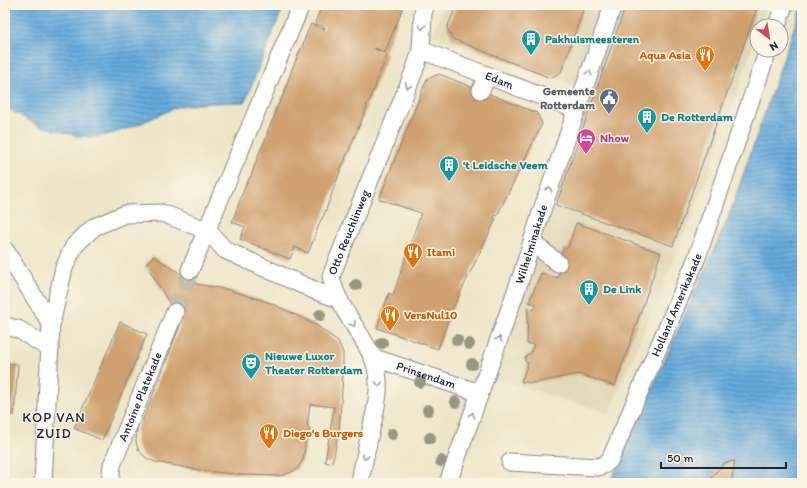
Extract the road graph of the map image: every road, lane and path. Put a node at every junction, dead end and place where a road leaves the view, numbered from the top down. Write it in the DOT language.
graph roads {
  1 [pos="301,5"];
  2 [pos="426,5"];
  3 [pos="613,5"];
  4 [pos="784,5"];
  5 [pos="779,18"];
  6 [pos="421,50"];
  7 [pos="765,58"];
  8 [pos="577,110"];
  9 [pos="208,231"];
  10 [pos="532,242"];
  11 [pos="5,250"];
  12 [pos="558,263"];
  13 [pos="190,270"];
  14 [pos="339,299"];
  15 [pos="175,312"];
  16 [pos="51,324"];
  17 [pos="5,326"];
  18 [pos="50,349"];
  19 [pos="372,357"];
  20 [pos="480,393"];
  21 [pos="510,462"];
  22 [pos="43,483"];
  23 [pos="110,483"];
  24 [pos="360,483"];
  25 [pos="448,483"];
  1 -- 9 [label="street"];
  2 -- 6 [label="street, Otto Reuchlinweg, one-way"];
  8 -- 3 [label="street, Wilhelminakade, one-way"];
  4 -- 5 [label="street"];
  6 -- 8 [label="street, Edam"];
  6 -- 14 [label="street, Otto Reuchlinweg, one-way"];
  7 -- 21 [label="street, Holland Amerikakade"];
  10 -- 8 [label="street, Wilhelminakade, one-way"];
  9 -- 13 [label="street"];
  9 -- 14 [label="street"];
  9 -- 16 [label="street"];
  10 -- 12 [label="street"];
  20 -- 10 [label="street, Wilhelminakade, one-way"];
  11 -- 16 [label="street"];
  14 -- 19 [label="street, Otto Reuchlinweg, one-way"];
  15 -- 23 [label="street, Antoine Platekade"];
  16 -- 18 [label="street"];
  17 -- 18 [label="street"];
  18 -- 22 [label="street"];
  19 -- 20 [label="street, Prinsendam"];
  19 -- 24 [label="street, Otto Reuchlinweg, one-way"];
  25 -- 20 [label="street, Wilhelminakade, one-way"];
}
